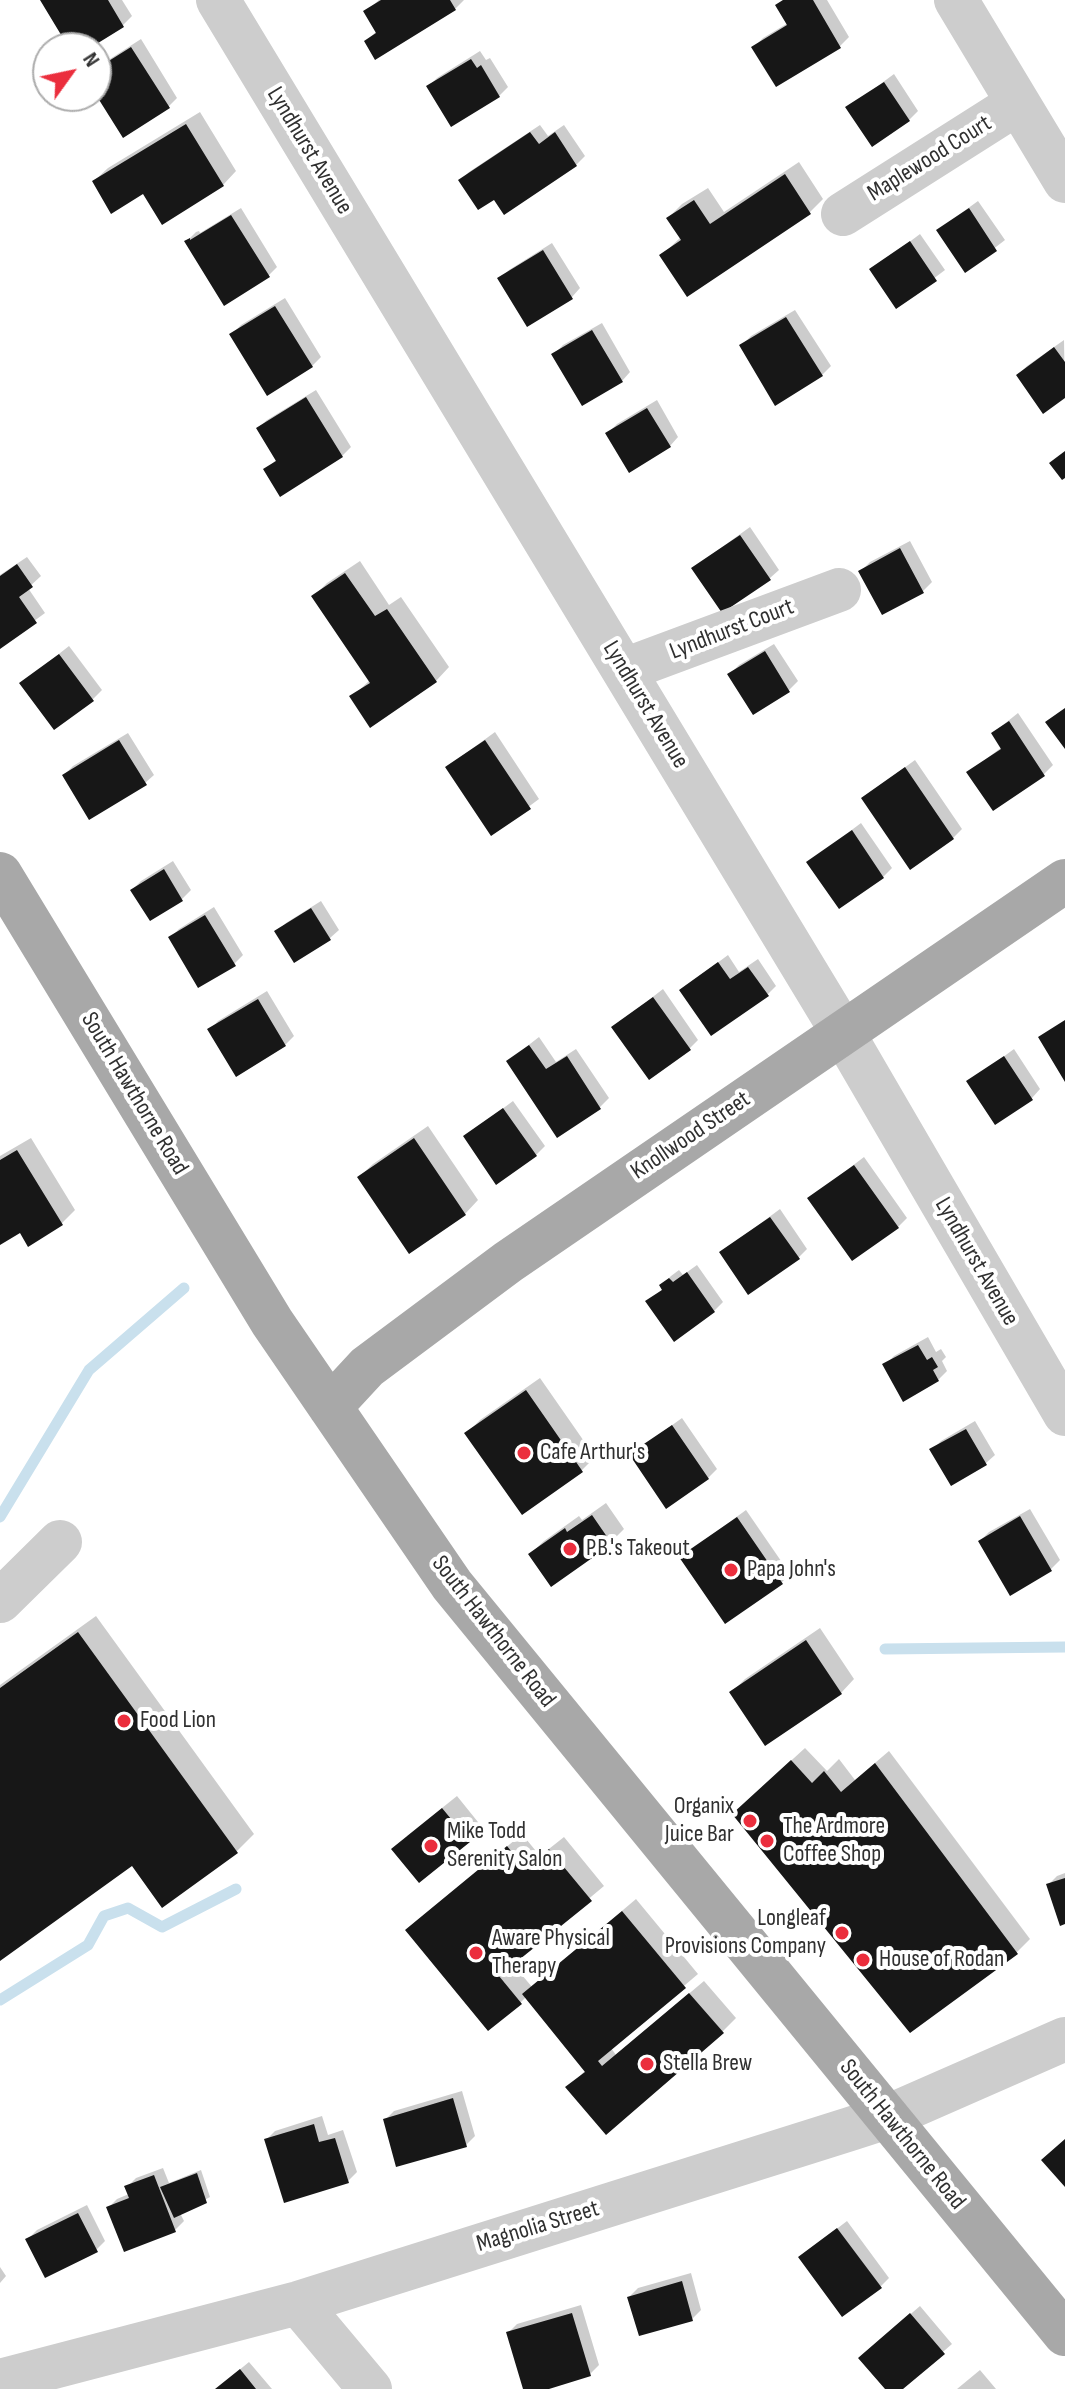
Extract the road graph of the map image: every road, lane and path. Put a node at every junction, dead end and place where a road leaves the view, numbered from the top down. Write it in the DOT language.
graph roads {
  1 [pos="218,0"];
  2 [pos="956,0"];
  3 [pos="1018,103"];
  4 [pos="1065,181"];
  5 [pos="843,214"];
  6 [pos="839,590"];
  7 [pos="624,670"];
  8 [pos="0,874"];
  9 [pos="1065,881"];
  10 [pos="843,1033"];
  11 [pos="330,1407"];
  12 [pos="1065,1414"];
  13 [pos="60,1542"];
  14 [pos="0,1601"];
  15 [pos="1065,2039"];
  16 [pos="887,2117"];
  17 [pos="298,2303"];
  18 [pos="1065,2334"];
  19 [pos="0,2381"];
  20 [pos="370,2389"];
  1 -- 7 [label="street, Lyndhurst Avenue"];
  2 -- 3 [label="street"];
  3 -- 4 [label="street"];
  3 -- 5 [label="street, Maplewood Court"];
  6 -- 7 [label="street, Lyndhurst Court"];
  7 -- 10 [label="street, Lyndhurst Avenue"];
  8 -- 11 [label="main road, South Hawthorne Road"];
  9 -- 10 [label="main road, Knollwood Street"];
  10 -- 11 [label="main road, Knollwood Street"];
  10 -- 12 [label="street, Lyndhurst Avenue"];
  11 -- 16 [label="main road, South Hawthorne Road"];
  13 -- 14 [label="street"];
  15 -- 16 [label="street, Magnolia Street"];
  16 -- 17 [label="street, Magnolia Street"];
  16 -- 18 [label="main road, South Hawthorne Road"];
  17 -- 19 [label="street, Magnolia Street"];
  17 -- 20 [label="street"];
}
